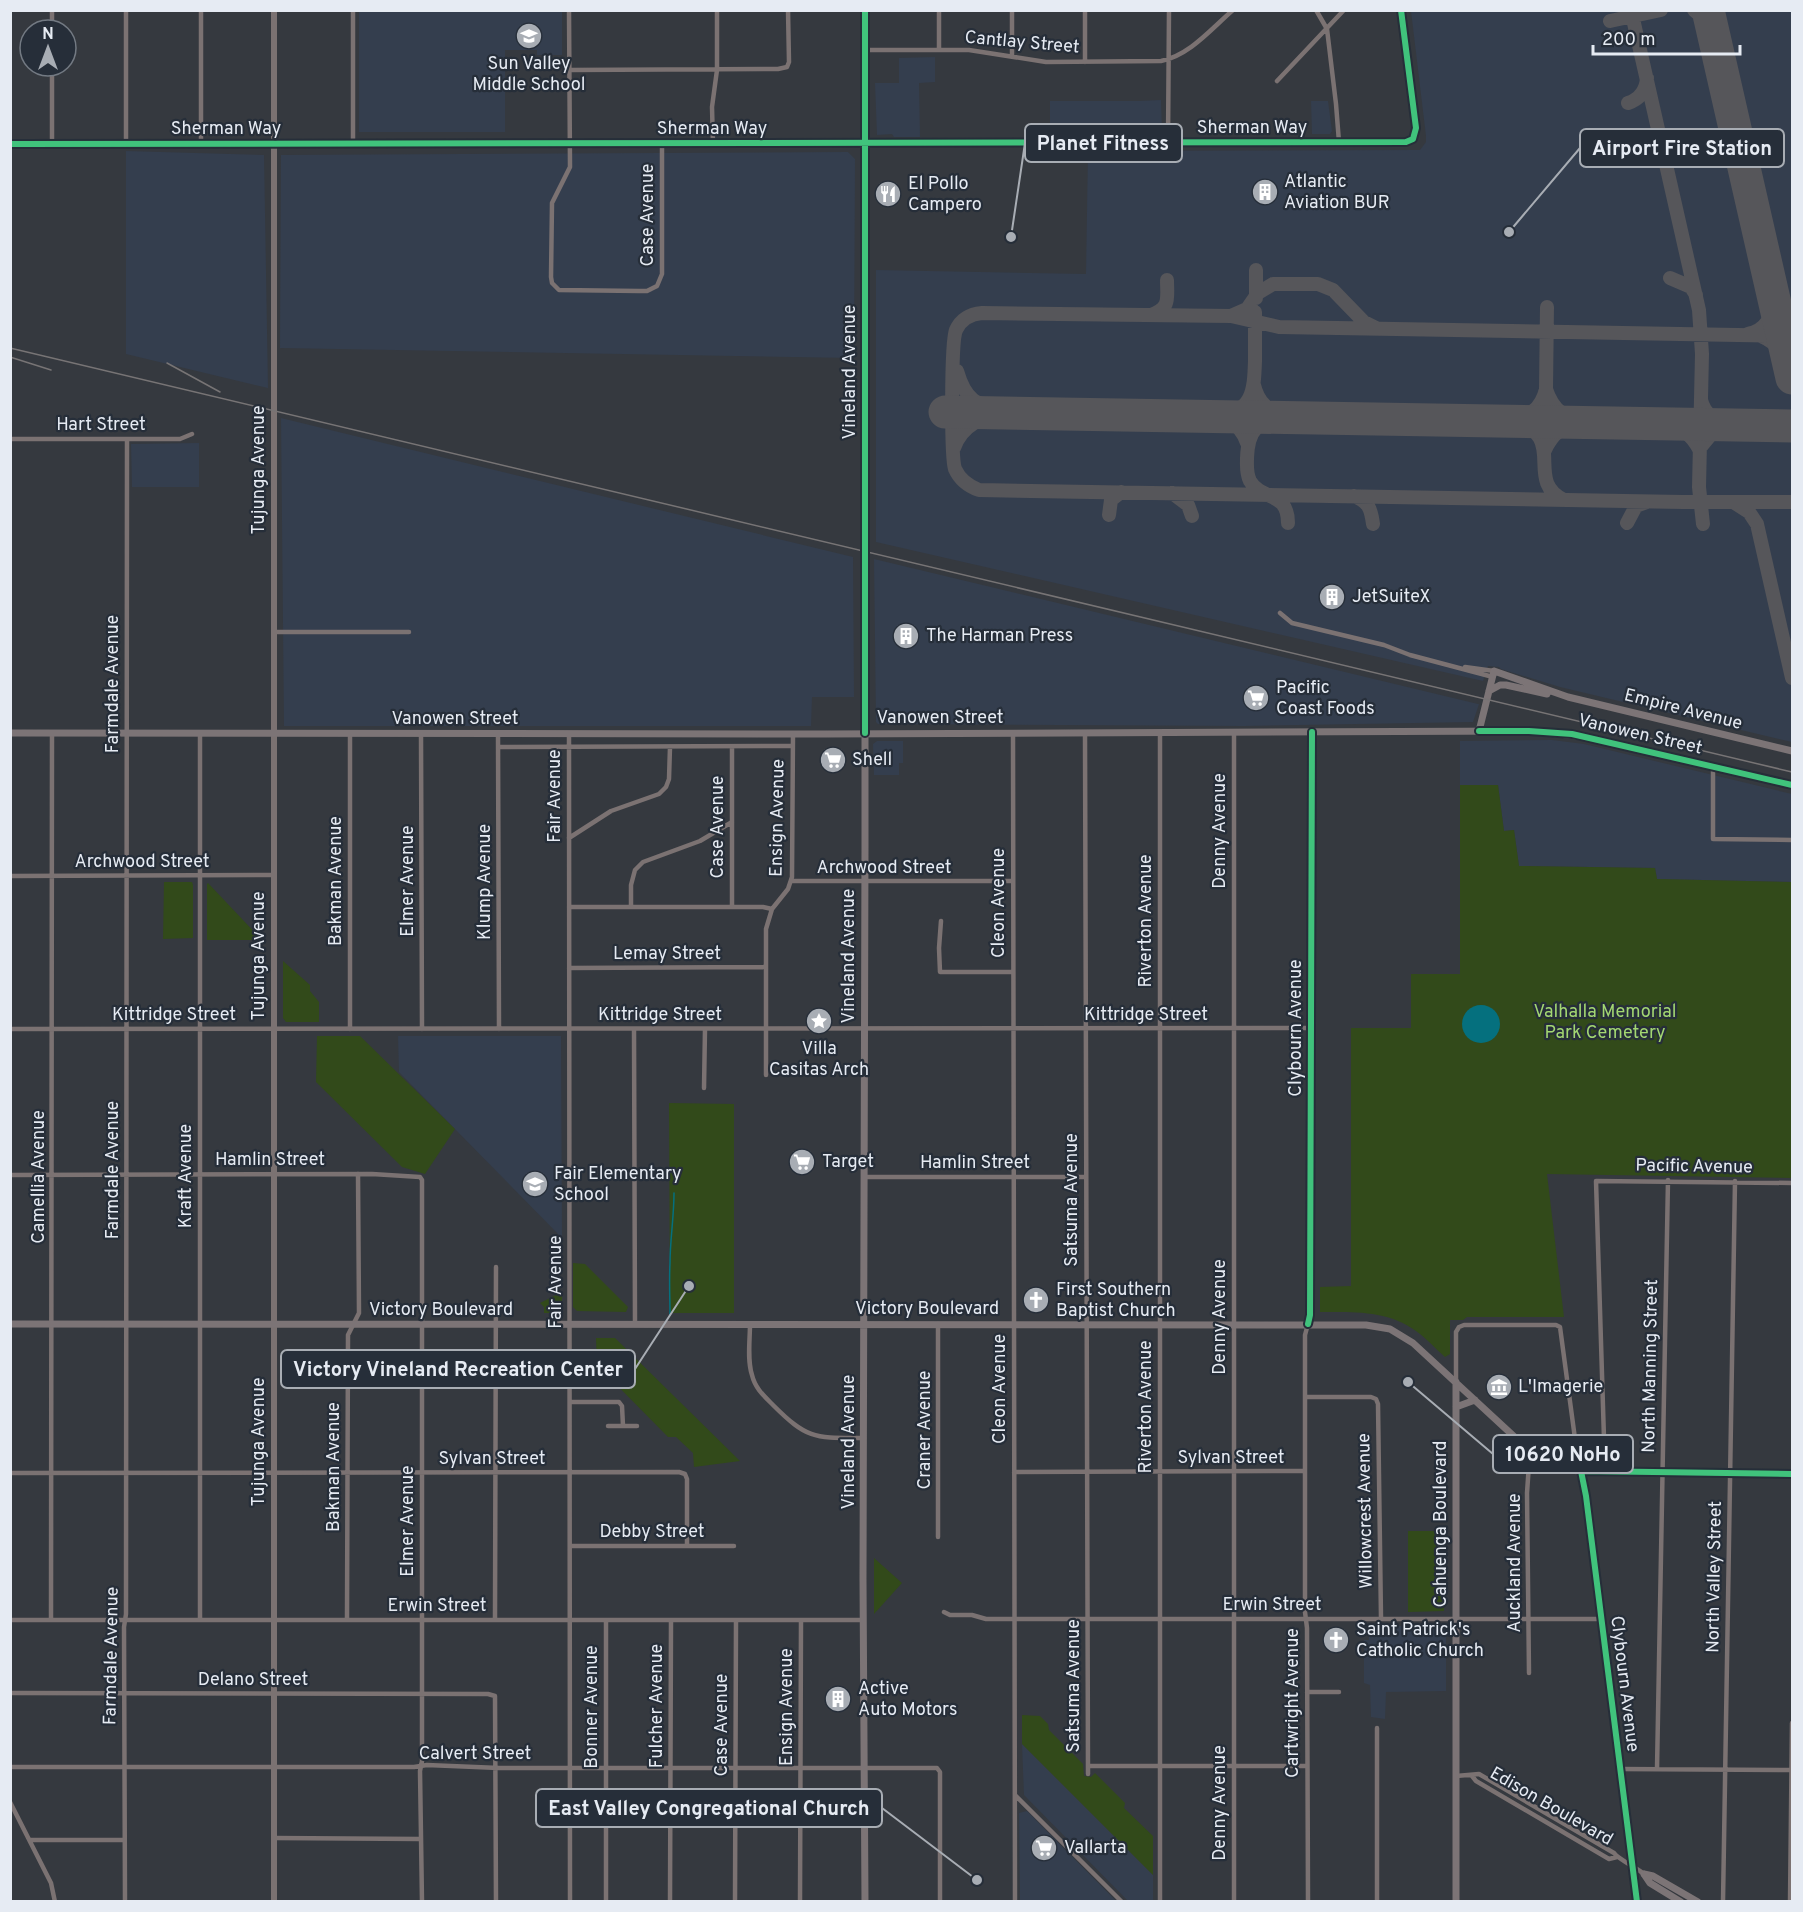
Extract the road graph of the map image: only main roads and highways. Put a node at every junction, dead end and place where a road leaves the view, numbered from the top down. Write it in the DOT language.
graph roads {
  1 [pos="864,10"];
  2 [pos="1401,10"];
  3 [pos="10,144"];
  4 [pos="864,144"];
  5 [pos="1493,674"];
  6 [pos="1489,691"];
  7 [pos="1547,694"];
  8 [pos="1568,697"];
  9 [pos="1479,731"];
  10 [pos="10,733"];
  11 [pos="865,733"];
  12 [pos="1792,751"];
  13 [pos="1792,785"];
  14 [pos="10,1324"];
  15 [pos="864,1324"];
  16 [pos="1456,1382"];
  17 [pos="1475,1400"];
  18 [pos="1456,1407"];
  19 [pos="1581,1471"];
  20 [pos="1792,1474"];
  21 [pos="865,1902"];
  22 [pos="1456,1902"];
  23 [pos="1637,1902"];
  24 [pos="1681,1902"];
  25 [pos="1698,1902"];
  1 -- 4 [label="main road, Vineland Avenue"];
  2 -- 4 [label="main road, Sherman Way"];
  3 -- 4 [label="main road, Sherman Way"];
  4 -- 11 [label="main road, Vineland Avenue"];
  5 -- 6 [label="main road"];
  5 -- 7 [label="main road, Empire Avenue"];
  5 -- 8 [label="main road, Empire Avenue"];
  6 -- 7 [label="main road"];
  6 -- 9 [label="main road"];
  7 -- 8 [label="main road, Empire Avenue"];
  8 -- 12 [label="main road, Empire Avenue"];
  9 -- 11 [label="main road, Vanowen Street"];
  9 -- 13 [label="main road, Vanowen Street"];
  10 -- 11 [label="main road, Vanowen Street"];
  11 -- 15 [label="main road, Vineland Avenue"];
  14 -- 15 [label="main road, Victory Boulevard"];
  15 -- 16 [label="main road, Victory Boulevard"];
  15 -- 21 [label="main road, Vineland Avenue"];
  16 -- 17 [label="main road, Victory Boulevard"];
  16 -- 18 [label="main road, Cahuenga Boulevard"];
  17 -- 18 [label="main road"];
  17 -- 19 [label="main road, Victory Boulevard"];
  18 -- 22 [label="main road, Cahuenga Boulevard"];
  19 -- 20 [label="main road, Victory Boulevard"];
  19 -- 23 [label="main road, Clybourn Avenue"];
  24 -- 25 [label="main road, Edison Boulevard"];
}
